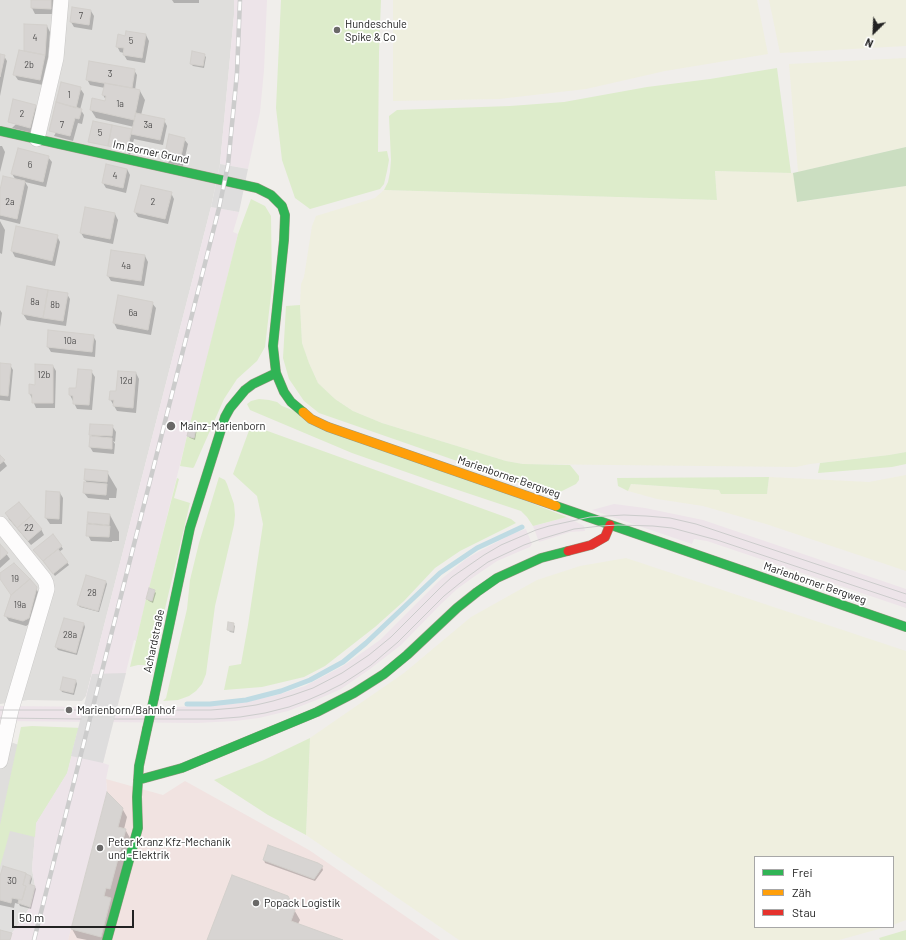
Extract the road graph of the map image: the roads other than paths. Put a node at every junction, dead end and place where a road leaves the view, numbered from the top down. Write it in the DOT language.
graph roads {
  1 [pos="61,0"];
  2 [pos="0,131"];
  3 [pos="37,139"];
  4 [pos="285,215"];
  5 [pos="276,373"];
  6 [pos="0,524"];
  7 [pos="610,525"];
  8 [pos="906,627"];
  9 [pos="0,761"];
  10 [pos="138,780"];
  11 [pos="108,940"];
  1 -- 3 [label="street"];
  2 -- 3 [label="street, Im Borner Grund"];
  3 -- 4 [label="street, Im Borner Grund"];
  4 -- 5 [label="street, Marienborner Bergweg"];
  5 -- 7 [label="street, Marienborner Bergweg"];
  5 -- 10 [label="street, Achardstraße, bridge"];
  6 -- 9 [label="street"];
  7 -- 8 [label="street, Marienborner Bergweg"];
  7 -- 10 [label="street"];
  10 -- 11 [label="street, Achardstraße"];
}
